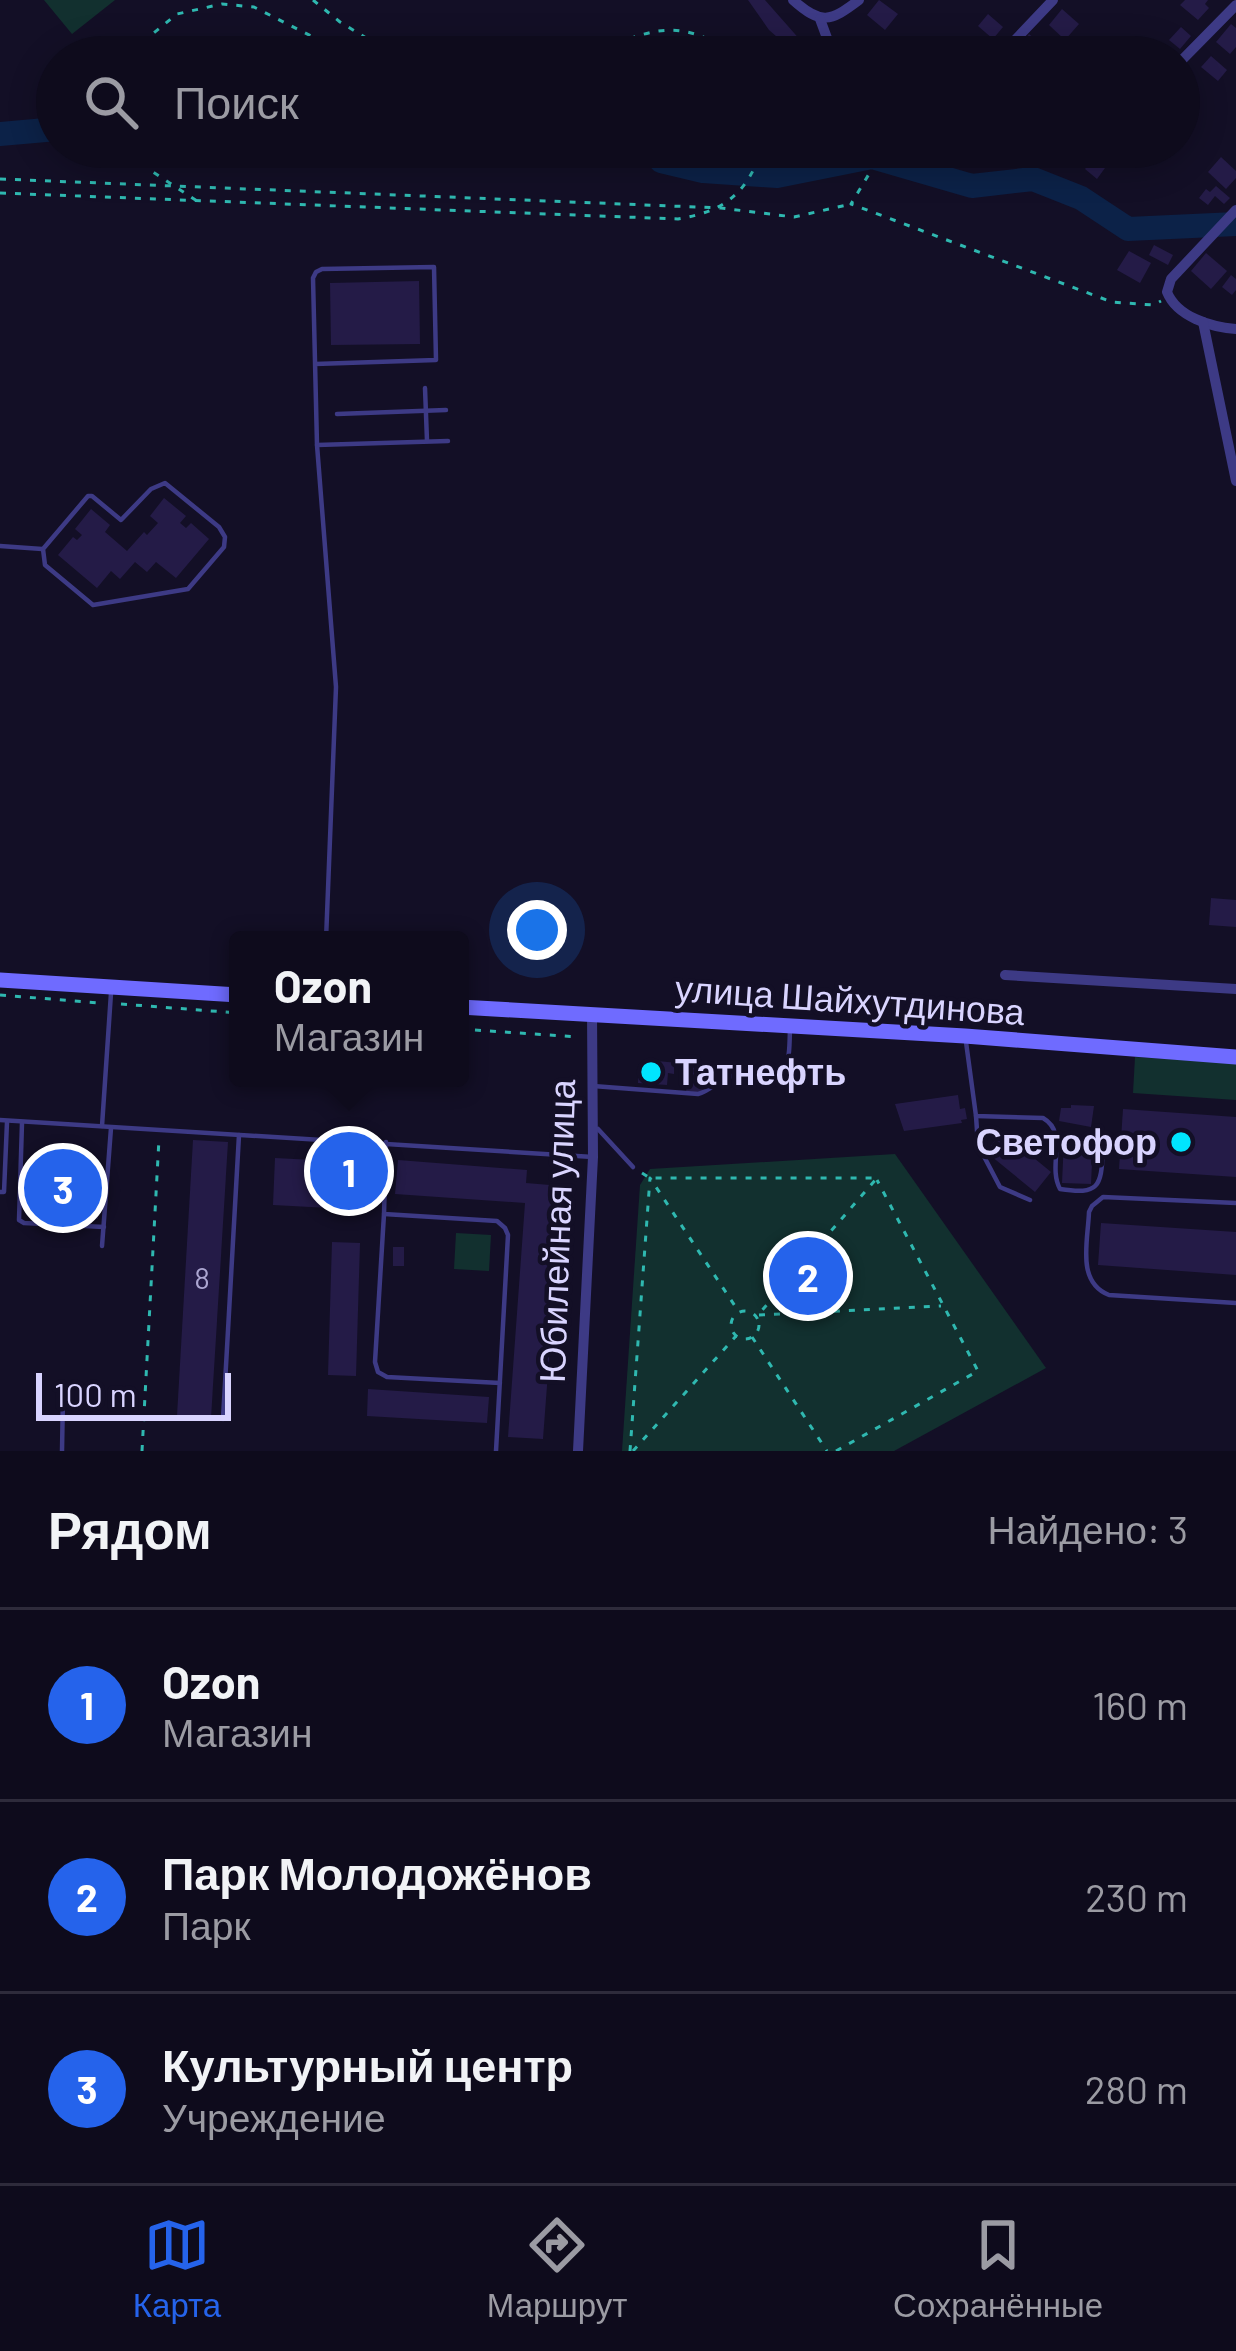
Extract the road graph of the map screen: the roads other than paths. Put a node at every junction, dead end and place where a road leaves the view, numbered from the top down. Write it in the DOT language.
graph roads {
  1 [pos="793,0"];
  2 [pos="859,0"];
  3 [pos="1053,0"];
  4 [pos="1236,5"];
  5 [pos="815,17"];
  6 [pos="824,36"];
  7 [pos="1019,36"];
  8 [pos="1200,42"];
  9 [pos="1236,210"];
  10 [pos="442,266"];
  11 [pos="434,267"];
  12 [pos="1203,322"];
  13 [pos="1236,329"];
  14 [pos="436,360"];
  15 [pos="446,360"];
  16 [pos="315,364"];
  17 [pos="425,388"];
  18 [pos="425,410"];
  19 [pos="446,410"];
  20 [pos="337,413"];
  21 [pos="448,440"];
  22 [pos="427,441"];
  23 [pos="317,446"];
  24 [pos="1236,481"];
  25 [pos="0,546"];
  26 [pos="43,549"];
  27 [pos="326,931"];
  28 [pos="1005,975"];
  29 [pos="0,980"];
  30 [pos="111,988"];
  31 [pos="1236,989"];
  32 [pos="229,995"];
  33 [pos="469,1006"];
  34 [pos="592,1013"];
  35 [pos="790,1025"];
  36 [pos="965,1036"];
  37 [pos="1236,1057"];
  38 [pos="593,1086"];
  39 [pos="976,1116"];
  40 [pos="4,1121"];
  41 [pos="22,1123"];
  42 [pos="594,1125"];
  43 [pos="106,1128"];
  44 [pos="239,1135"];
  45 [pos="386,1142"];
  46 [pos="1103,1150"];
  47 [pos="593,1157"];
  48 [pos="633,1167"];
  49 [pos="0,1192"];
  50 [pos="1030,1200"];
  51 [pos="1236,1203"];
  52 [pos="384,1214"];
  53 [pos="104,1227"];
  54 [pos="103,1246"];
  55 [pos="1236,1303"];
  56 [pos="500,1383"];
  57 [pos="63,1395"];
  58 [pos="224,1419"];
  59 [pos="62,1451"];
  60 [pos="496,1451"];
  61 [pos="578,1451"];
  1 -- 5 [label="street"];
  2 -- 5 [label="street"];
  3 -- 7 [label="street"];
  4 -- 8 [label="street"];
  5 -- 6 [label="street"];
  9 -- 12 [label="street"];
  10 -- 11 [label="lane"];
  11 -- 14 [label="lane"];
  11 -- 16 [label="lane"];
  12 -- 13 [label="street"];
  12 -- 24 [label="street"];
  14 -- 15 [label="lane"];
  14 -- 16 [label="lane"];
  16 -- 23 [label="lane"];
  17 -- 18 [label="lane"];
  18 -- 19 [label="lane"];
  18 -- 20 [label="lane"];
  18 -- 22 [label="lane"];
  21 -- 22 [label="lane"];
  22 -- 23 [label="lane"];
  23 -- 27 [label="lane"];
  25 -- 26 [label="lane"];
  26 -- 26 [label="lane"];
  28 -- 31 [label="street"];
  29 -- 30 [label="main road"];
  30 -- 32 [label="main road"];
  30 -- 43 [label="lane"];
  33 -- 34 [label="main road, улица Шайхутдинова"];
  34 -- 35 [label="main road, улица Шайхутдинова"];
  34 -- 38 [label="street, Юбилейная улица"];
  35 -- 36 [label="main road, улица Шайхутдинова"];
  35 -- 38 [label="lane"];
  36 -- 37 [label="main road, улица Шайхутдинова"];
  36 -- 39 [label="lane"];
  38 -- 42 [label="street, Юбилейная улица"];
  39 -- 46 [label="lane"];
  39 -- 50 [label="lane"];
  40 -- 41 [label="lane"];
  40 -- 49 [label="lane"];
  41 -- 43 [label="lane"];
  41 -- 53 [label="lane"];
  42 -- 47 [label="street, Юбилейная улица"];
  42 -- 48 [label="lane"];
  43 -- 44 [label="lane"];
  43 -- 53 [label="lane"];
  44 -- 45 [label="lane"];
  44 -- 58 [label="lane"];
  45 -- 47 [label="lane"];
  45 -- 52 [label="lane"];
  47 -- 61 [label="street, Юбилейная улица"];
  51 -- 55 [label="lane"];
  52 -- 56 [label="lane"];
  52 -- 56 [label="lane"];
  53 -- 54 [label="lane"];
  56 -- 60 [label="lane"];
  57 -- 59 [label="lane"];
}
